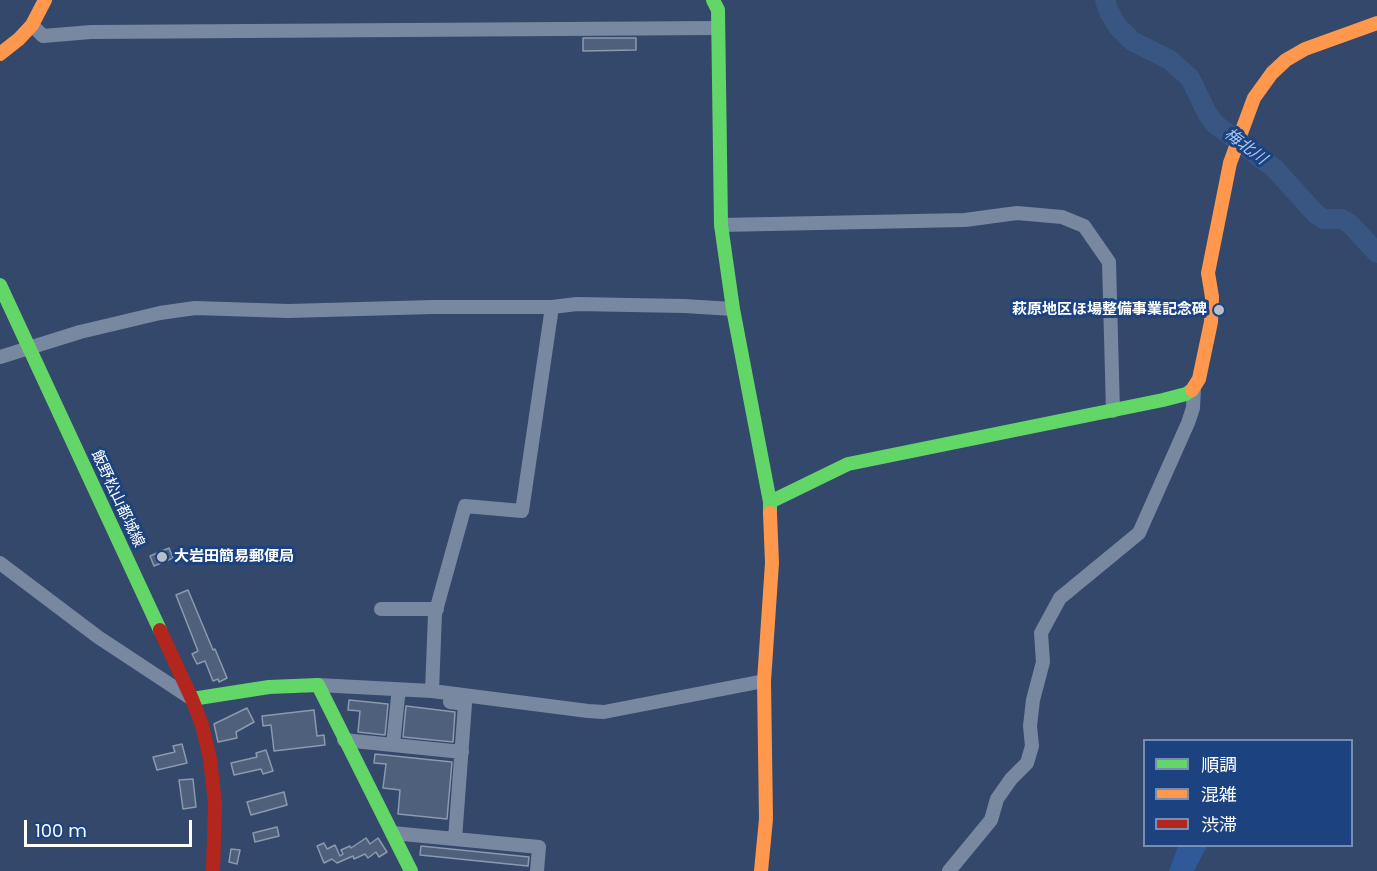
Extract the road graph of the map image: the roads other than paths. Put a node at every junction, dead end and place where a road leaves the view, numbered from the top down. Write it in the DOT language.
graph roads {
  1 [pos="45,0"];
  2 [pos="713,0"];
  3 [pos="1377,23"];
  4 [pos="32,25"];
  5 [pos="718,28"];
  6 [pos="0,54"];
  7 [pos="721,225"];
  8 [pos="0,285"];
  9 [pos="552,307"];
  10 [pos="733,309"];
  11 [pos="28,346"];
  12 [pos="0,357"];
  13 [pos="1194,388"];
  14 [pos="1113,411"];
  15 [pos="770,502"];
  16 [pos="0,563"];
  17 [pos="381,609"];
  18 [pos="437,609"];
  19 [pos="764,681"];
  20 [pos="318,685"];
  21 [pos="432,691"];
  22 [pos="339,694"];
  23 [pos="398,696"];
  24 [pos="192,699"];
  25 [pos="344,740"];
  26 [pos="393,745"];
  27 [pos="462,752"];
  28 [pos="392,833"];
  29 [pos="455,839"];
  30 [pos="213,871"];
  31 [pos="411,871"];
  32 [pos="537,871"];
  33 [pos="761,871"];
  34 [pos="949,871"];
  1 -- 4 [label="street"];
  2 -- 5 [label="street"];
  3 -- 13 [label="street"];
  4 -- 5 [label="street"];
  4 -- 6 [label="street"];
  5 -- 7 [label="street"];
  7 -- 10 [label="street"];
  7 -- 14 [label="street"];
  8 -- 11 [label="street, 飯野松山都城線"];
  9 -- 10 [label="street"];
  9 -- 11 [label="street"];
  9 -- 18 [label="street"];
  10 -- 15 [label="street"];
  11 -- 12 [label="street"];
  11 -- 24 [label="street, 飯野松山都城線"];
  13 -- 14 [label="street"];
  13 -- 34 [label="street"];
  14 -- 15 [label="street"];
  15 -- 19 [label="street"];
  16 -- 24 [label="street"];
  17 -- 18 [label="street"];
  18 -- 21 [label="street"];
  19 -- 21 [label="street"];
  19 -- 33 [label="street"];
  20 -- 21 [label="street"];
  20 -- 24 [label="street"];
  20 -- 25 [label="street"];
  22 -- 23 [label="street"];
  23 -- 26 [label="street"];
  23 -- 27 [label="street"];
  24 -- 30 [label="street, 飯野松山都城線"];
  25 -- 26 [label="street"];
  25 -- 28 [label="street"];
  26 -- 27 [label="street"];
  27 -- 29 [label="street"];
  28 -- 29 [label="street"];
  28 -- 31 [label="street"];
  29 -- 32 [label="street"];
}
